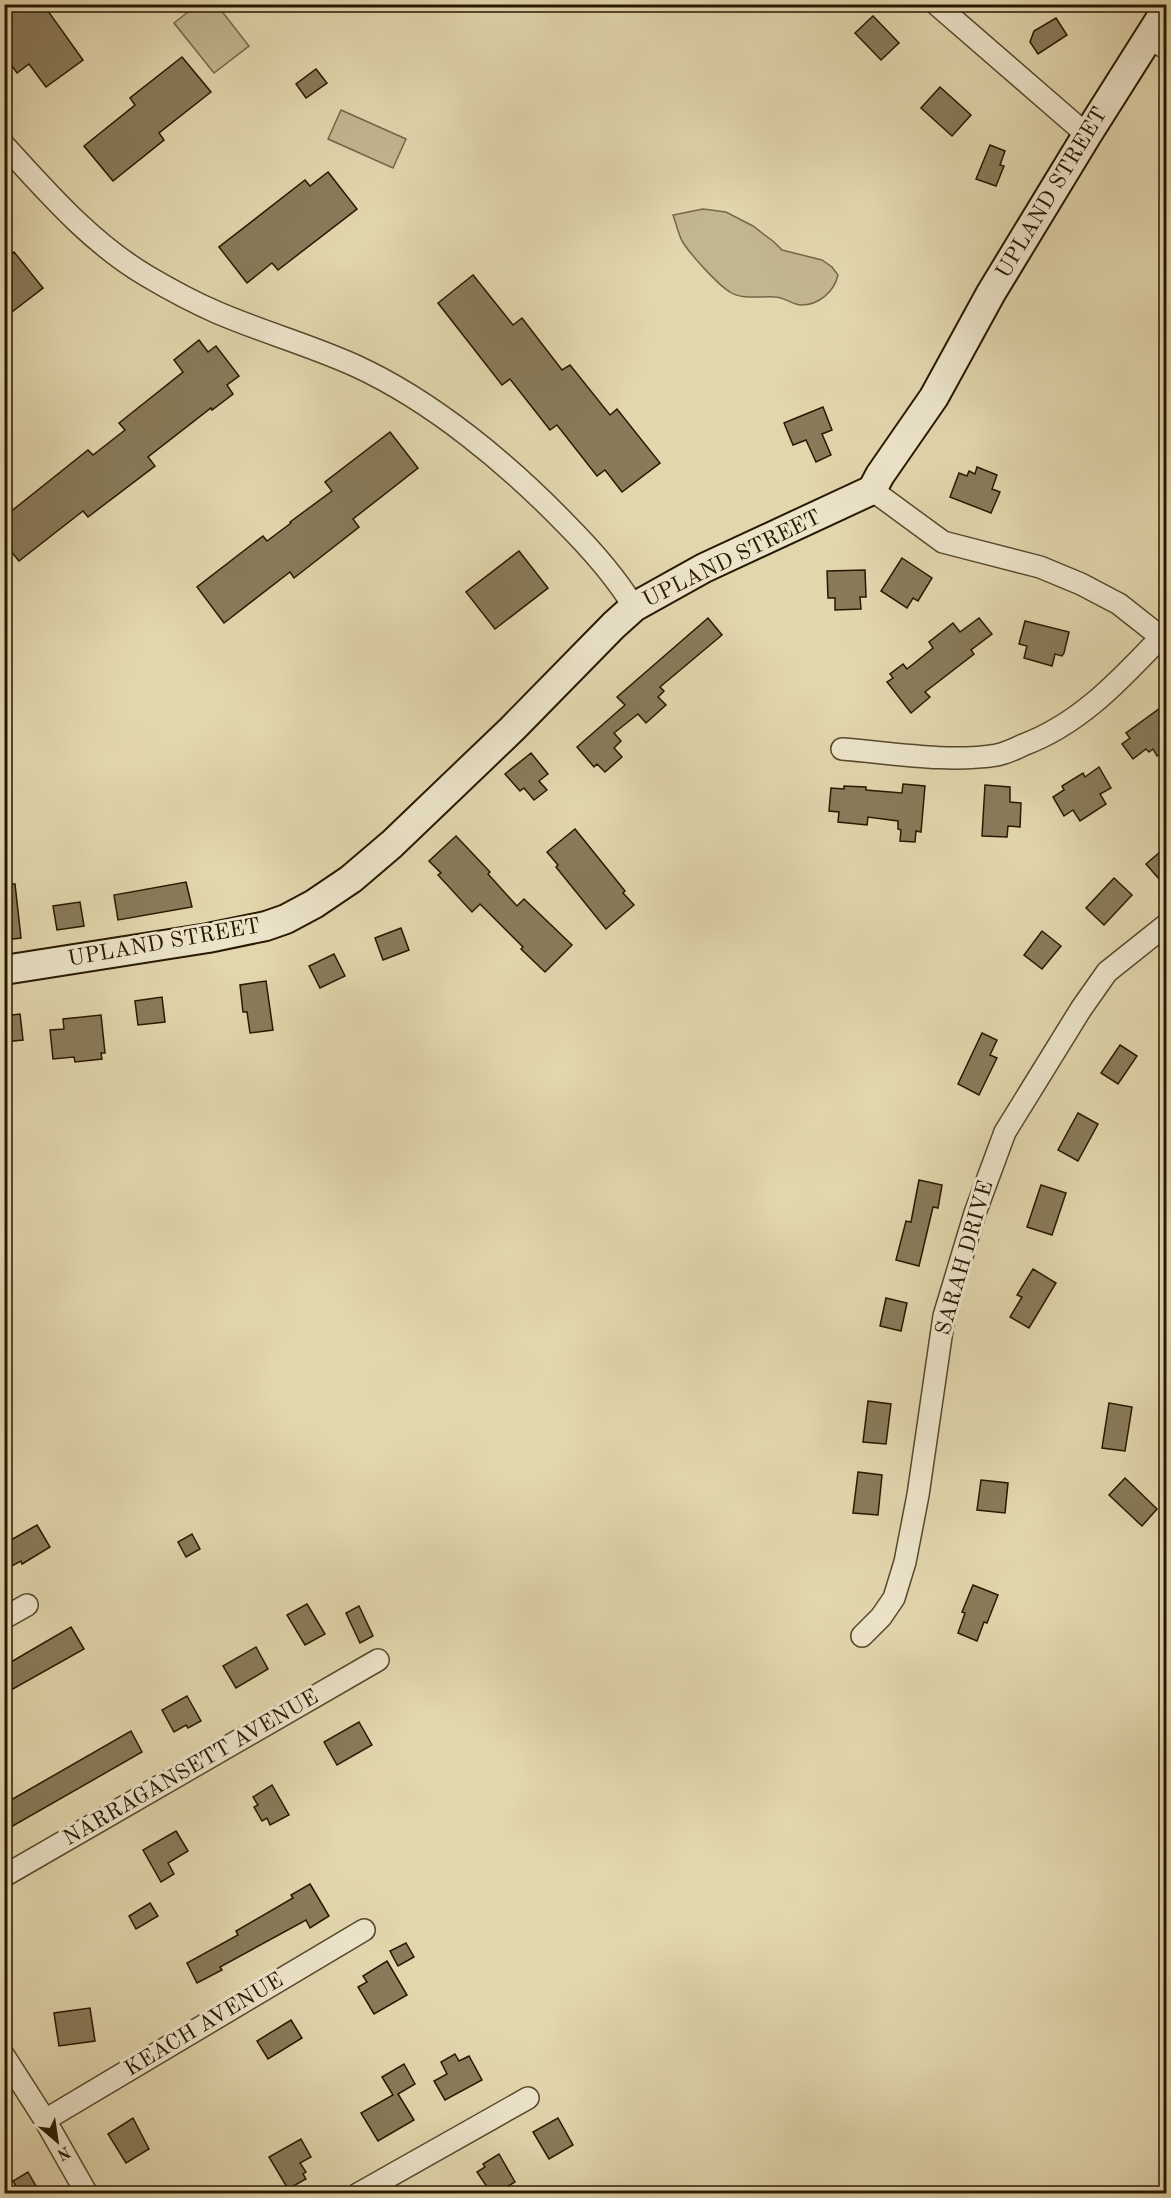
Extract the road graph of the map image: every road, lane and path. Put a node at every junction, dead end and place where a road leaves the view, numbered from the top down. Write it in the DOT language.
graph roads {
  1 [pos="936,4"];
  2 [pos="1167,10"];
  3 [pos="1157,43"];
  4 [pos="1087,135"];
  5 [pos="4,144"];
  6 [pos="872,490"];
  7 [pos="634,607"];
  8 [pos="1164,639"];
  9 [pos="843,749"];
  10 [pos="1167,925"];
  11 [pos="4,970"];
  12 [pos="27,1605"];
  13 [pos="4,1617"];
  14 [pos="862,1636"];
  15 [pos="378,1660"];
  16 [pos="4,1876"];
  17 [pos="364,1930"];
  18 [pos="4,2056"];
  19 [pos="528,2098"];
  20 [pos="45,2120"];
  21 [pos="87,2193"];
  22 [pos="358,2193"];
  1 -- 4 [label="street"];
  2 -- 3 [label="street, UPLAND STREET"];
  3 -- 4 [label="street, UPLAND STREET"];
  4 -- 6 [label="street, UPLAND STREET"];
  5 -- 7 [label="street"];
  6 -- 7 [label="street, UPLAND STREET"];
  6 -- 8 [label="street"];
  7 -- 11 [label="street, UPLAND STREET"];
  8 -- 9 [label="street"];
  10 -- 14 [label="street, SARAH DRIVE"];
  12 -- 13 [label="street"];
  15 -- 16 [label="street, NARRAGANSETT AVENUE"];
  17 -- 20 [label="street, KEACH AVENUE"];
  18 -- 20 [label="street"];
  19 -- 22 [label="street"];
  20 -- 21 [label="street"];
}
